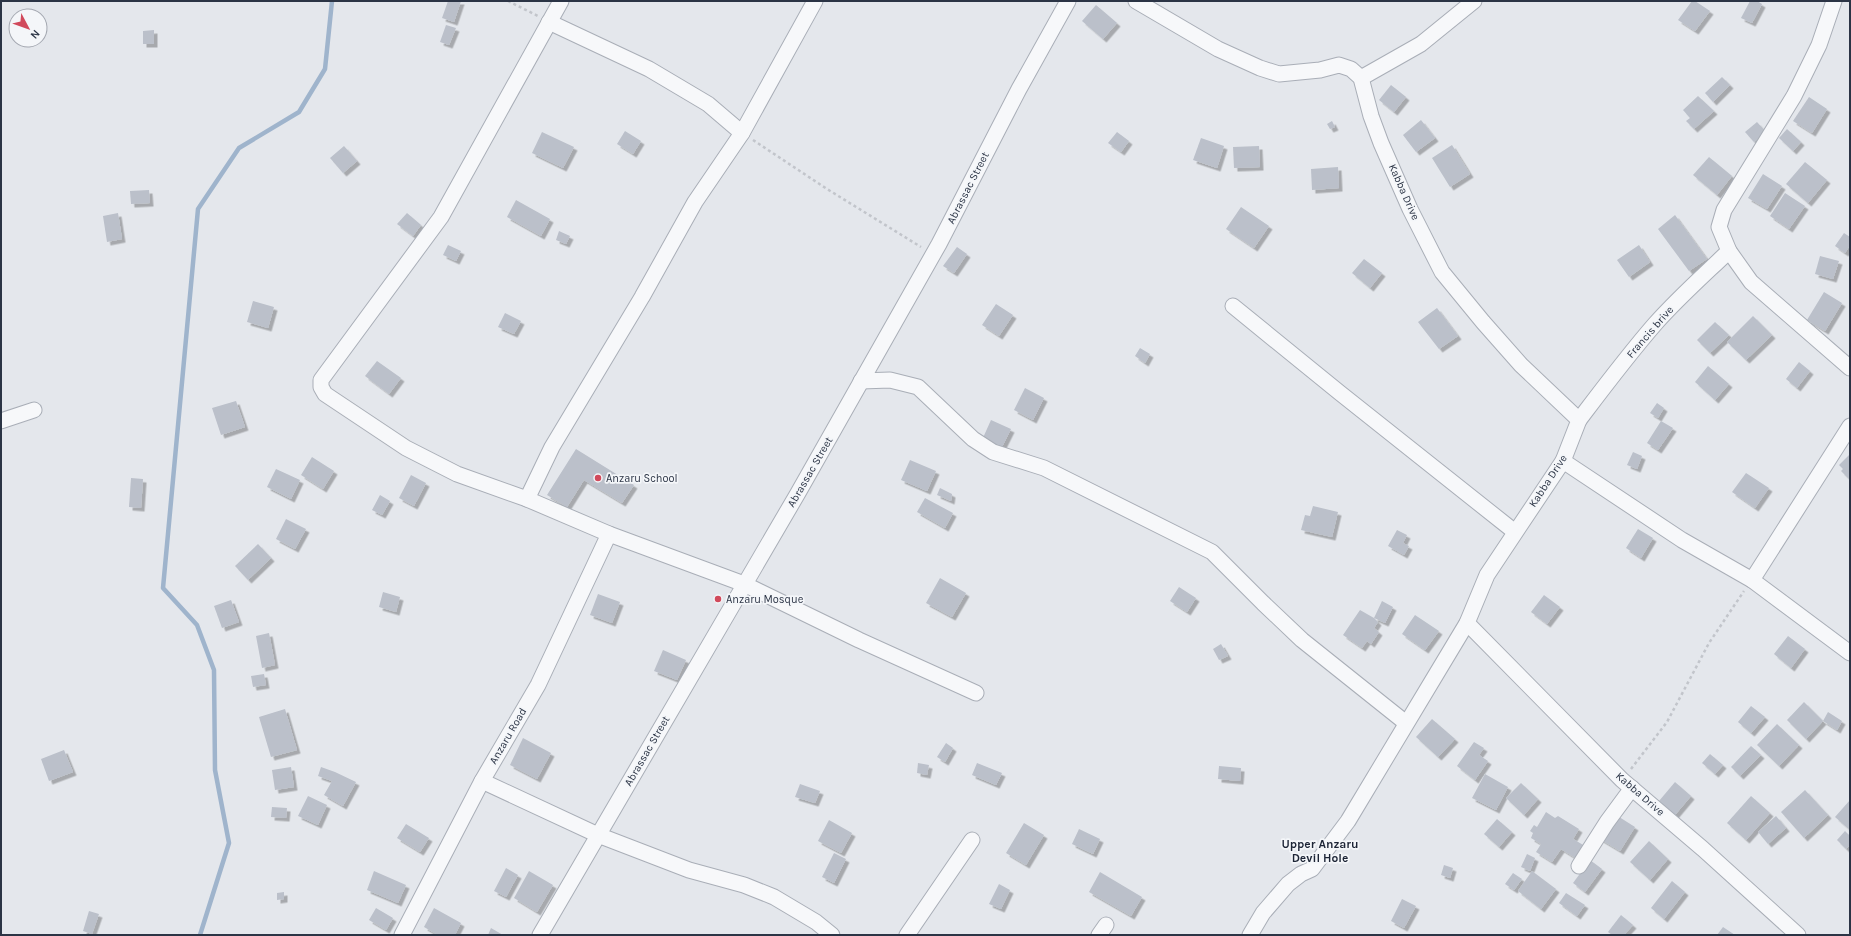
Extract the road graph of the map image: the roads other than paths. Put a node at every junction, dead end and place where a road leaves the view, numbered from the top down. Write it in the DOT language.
graph roads {
  1 [pos="561,1"];
  2 [pos="815,1"];
  3 [pos="1068,1"];
  4 [pos="1136,1"];
  5 [pos="1474,1"];
  6 [pos="1834,1"];
  7 [pos="549,22"];
  8 [pos="1361,78"];
  9 [pos="742,133"];
  10 [pos="1729,251"];
  11 [pos="1233,306"];
  12 [pos="1850,368"];
  13 [pos="861,381"];
  14 [pos="34,410"];
  15 [pos="1,420"];
  16 [pos="1579,420"];
  17 [pos="1850,426"];
  18 [pos="1563,461"];
  19 [pos="527,499"];
  20 [pos="1515,532"];
  21 [pos="609,534"];
  22 [pos="1752,580"];
  23 [pos="744,584"];
  24 [pos="1467,623"];
  25 [pos="1850,653"];
  26 [pos="976,693"];
  27 [pos="1406,723"];
  28 [pos="482,782"];
  29 [pos="1627,784"];
  30 [pos="598,835"];
  31 [pos="972,840"];
  32 [pos="1579,866"];
  33 [pos="402,935"];
  34 [pos="540,935"];
  35 [pos="832,935"];
  36 [pos="908,935"];
  37 [pos="1250,935"];
  38 [pos="1798,935"];
  1 -- 7 [label="street"];
  2 -- 9 [label="street"];
  3 -- 13 [label="street, Abrassac Street"];
  4 -- 8 [label="street"];
  5 -- 8 [label="street"];
  6 -- 10 [label="street"];
  7 -- 9 [label="street"];
  7 -- 19 [label="street"];
  8 -- 16 [label="street, Kabba Drive"];
  9 -- 19 [label="street"];
  10 -- 12 [label="street"];
  10 -- 16 [label="street, Francis brive"];
  11 -- 20 [label="street"];
  13 -- 23 [label="street, Abrassac Street"];
  13 -- 27 [label="street"];
  14 -- 15 [label="street"];
  16 -- 18 [label="street, Kabba Drive"];
  17 -- 22 [label="street"];
  18 -- 20 [label="street, Kabba Drive"];
  18 -- 22 [label="street"];
  19 -- 21 [label="street"];
  20 -- 24 [label="street, Kabba Drive"];
  21 -- 23 [label="street"];
  21 -- 28 [label="street, Anzaru Road"];
  22 -- 25 [label="street"];
  23 -- 26 [label="street"];
  23 -- 30 [label="street, Abrassac Street"];
  24 -- 27 [label="street"];
  24 -- 29 [label="street, Kabba Drive"];
  27 -- 37 [label="street"];
  28 -- 30 [label="street"];
  28 -- 33 [label="street, Anzaru Road"];
  29 -- 32 [label="street"];
  29 -- 38 [label="street, Kabba Drive"];
  30 -- 34 [label="street, Abrassac Street"];
  30 -- 35 [label="street"];
  31 -- 36 [label="street"];
}
